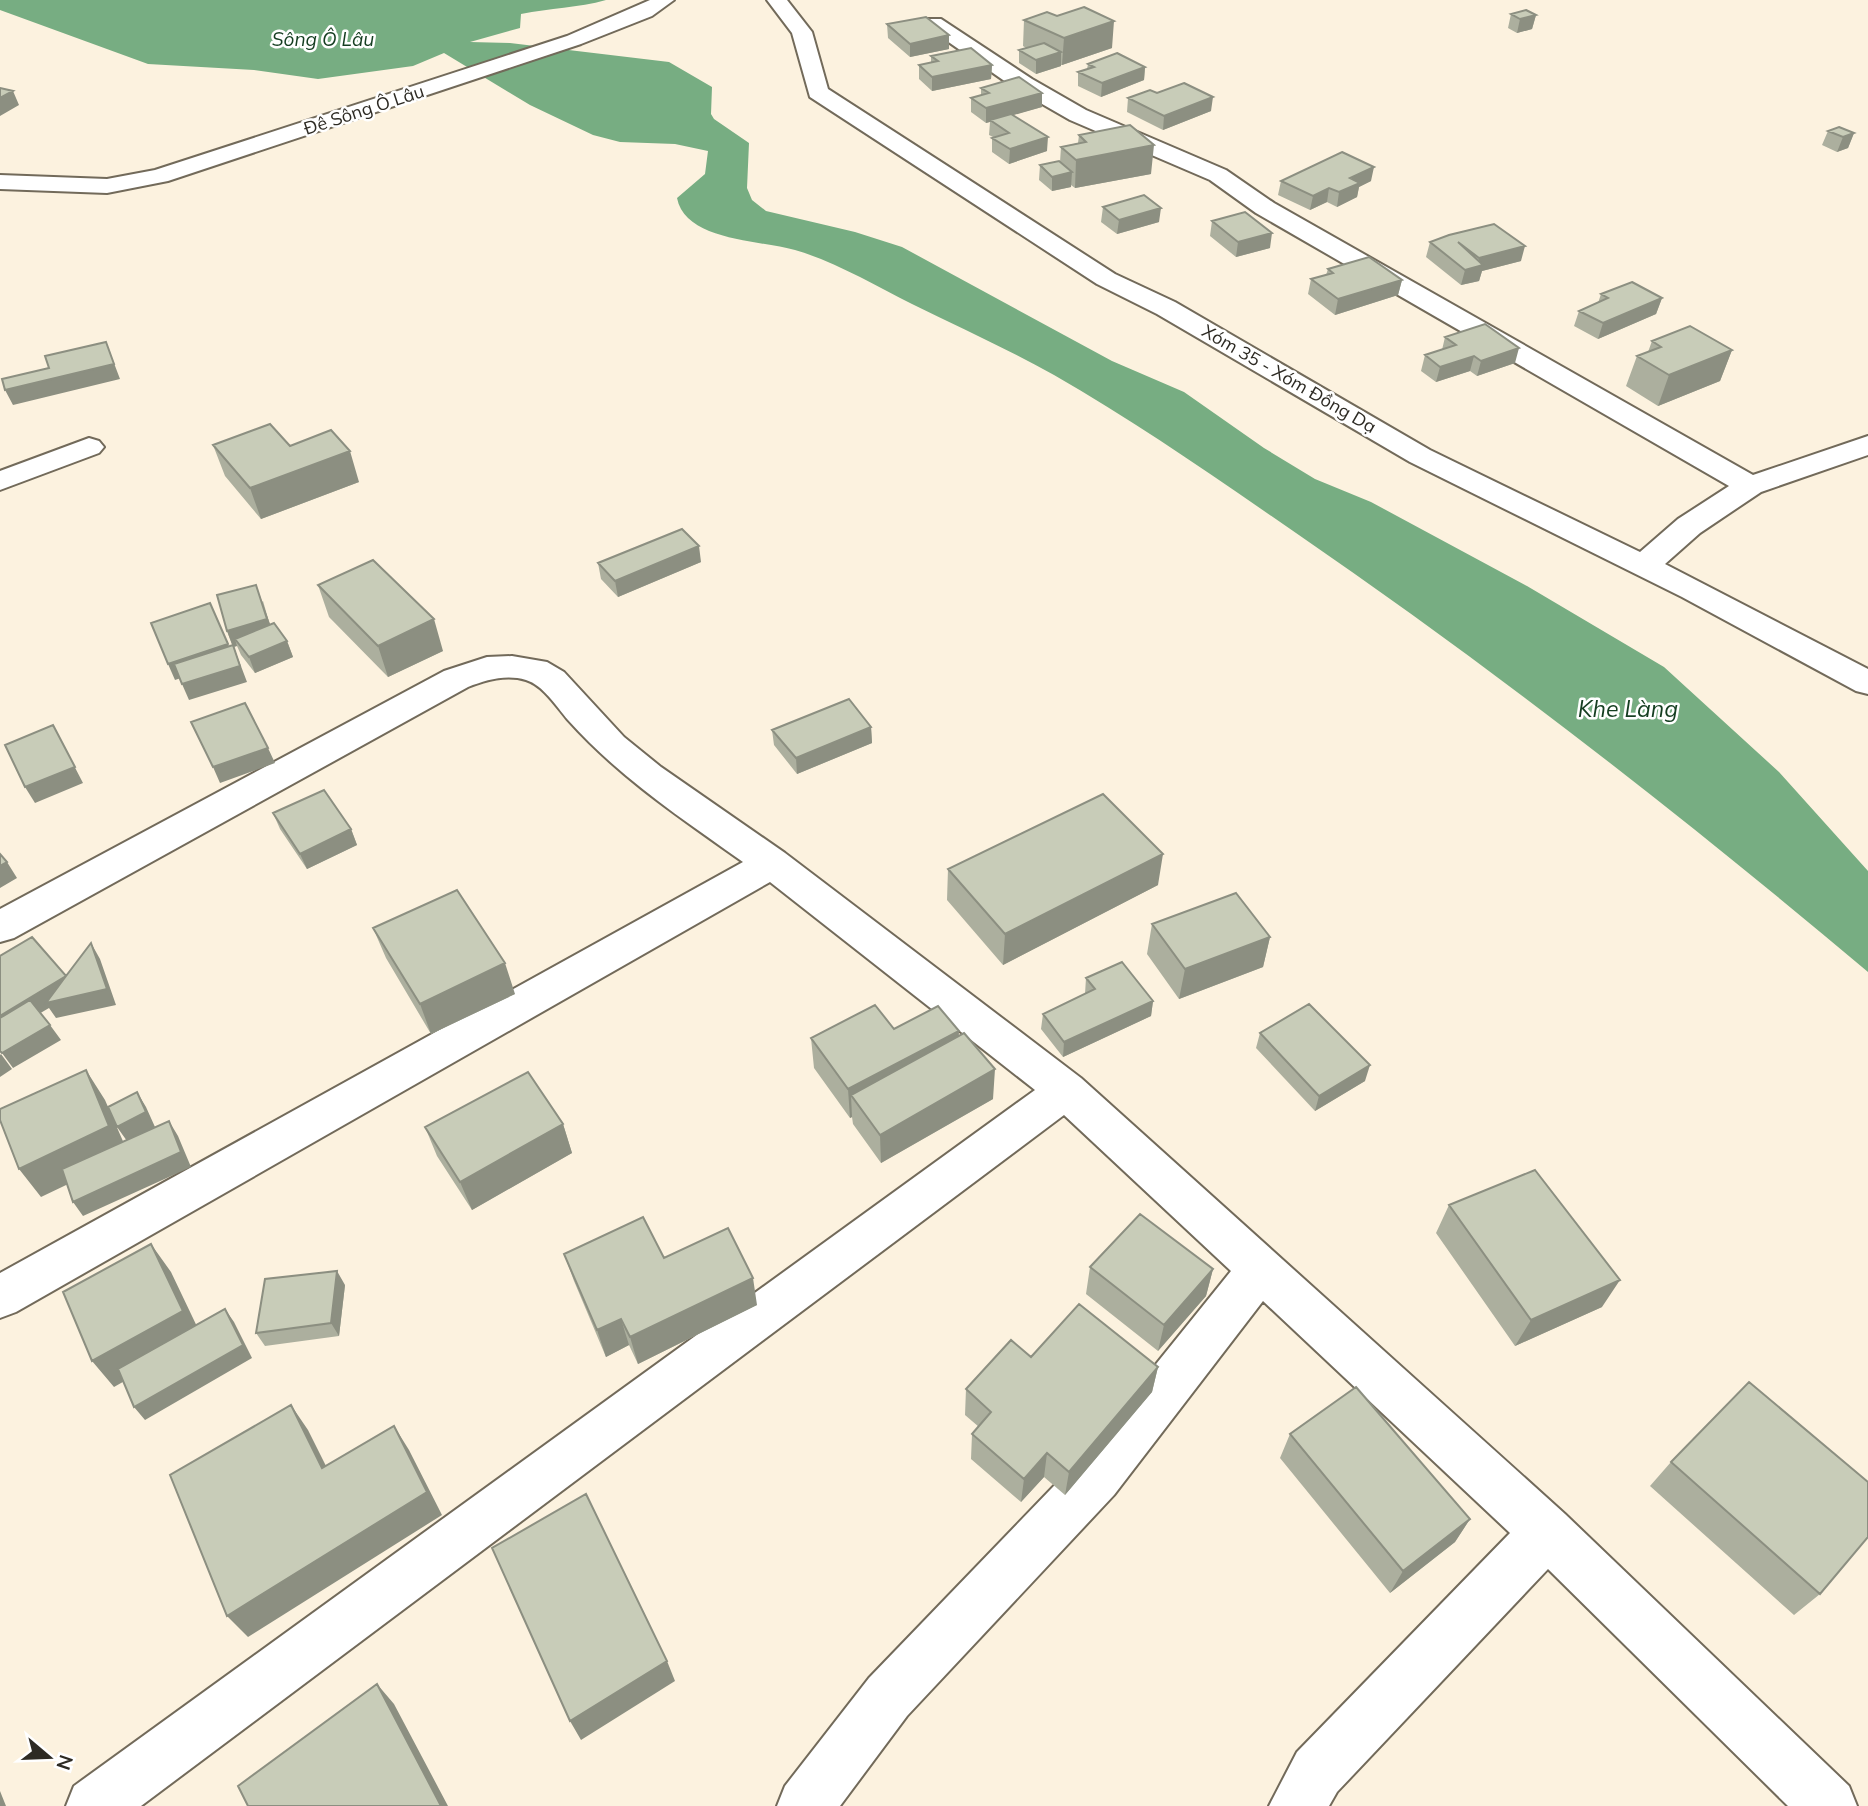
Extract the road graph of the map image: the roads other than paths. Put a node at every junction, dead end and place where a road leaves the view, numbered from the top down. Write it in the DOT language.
graph roads {
  1 [pos="664,0"];
  2 [pos="777,0"];
  3 [pos="934,23"];
  4 [pos="0,182"];
  5 [pos="1868,445"];
  6 [pos="89,447"];
  7 [pos="0,481"];
  8 [pos="1750,486"];
  9 [pos="1644,565"];
  10 [pos="1868,683"];
  11 [pos="772,863"];
  12 [pos="0,927"];
  13 [pos="1066,1090"];
  14 [pos="1262,1269"];
  15 [pos="0,1297"];
  16 [pos="1547,1532"];
  17 [pos="94,1806"];
  18 [pos="805,1806"];
  19 [pos="1297,1806"];
  20 [pos="1829,1806"];
  1 -- 4 [label="street, Đê Sông Ô Lâu"];
  2 -- 9 [label="street, Xóm 35 - Xóm Đồng Dạ"];
  3 -- 8 [label="street"];
  5 -- 8 [label="street"];
  6 -- 7 [label="street"];
  8 -- 9 [label="street"];
  9 -- 10 [label="street, Xóm 35 - Xóm Đồng Dạ"];
  11 -- 12 [label="street"];
  11 -- 13 [label="street"];
  11 -- 15 [label="street"];
  13 -- 14 [label="street"];
  13 -- 17 [label="street"];
  14 -- 16 [label="street"];
  14 -- 18 [label="street"];
  16 -- 19 [label="street"];
  16 -- 20 [label="street"];
}
